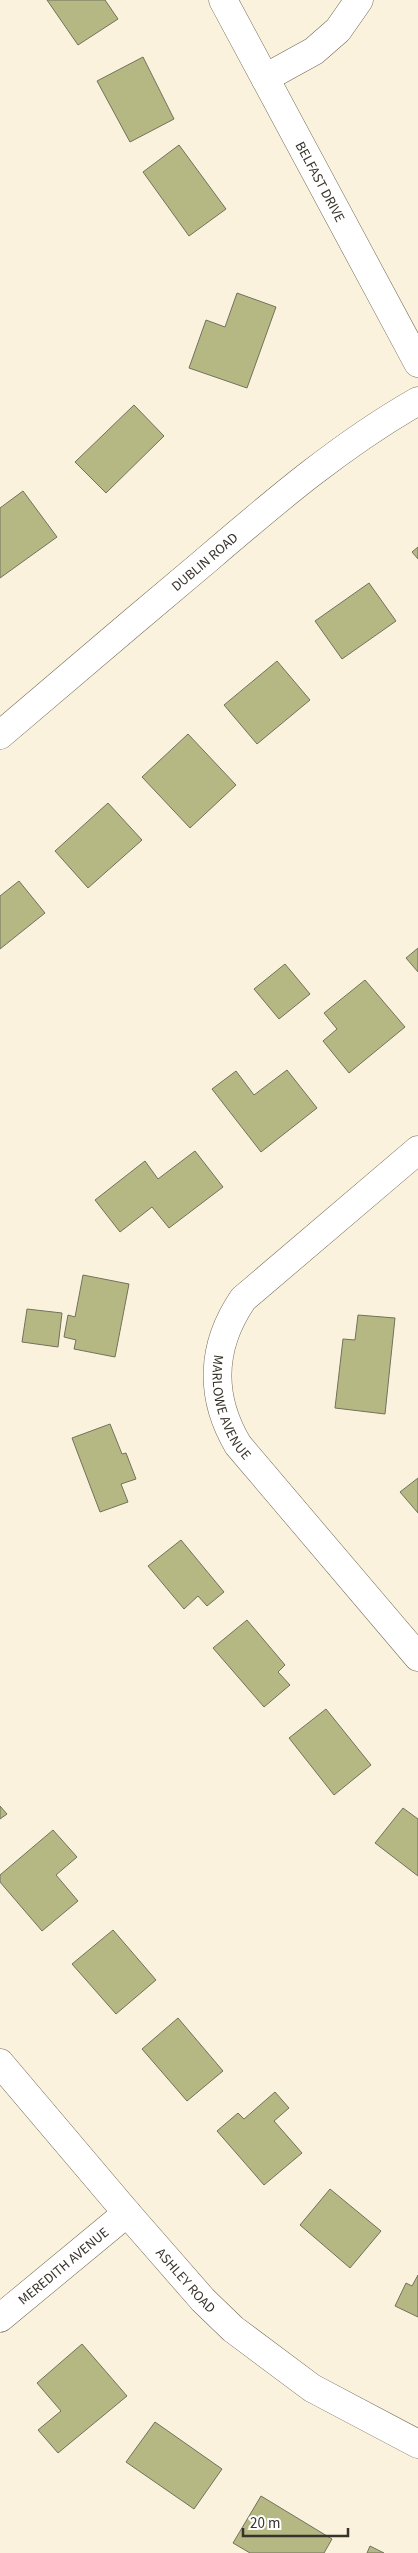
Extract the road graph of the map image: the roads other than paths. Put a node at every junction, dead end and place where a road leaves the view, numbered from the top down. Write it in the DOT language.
graph roads {
  1 [pos="223,0"];
  2 [pos="359,0"];
  3 [pos="265,78"];
  4 [pos="418,363"];
  5 [pos="418,402"];
  6 [pos="0,734"];
  7 [pos="418,1150"];
  8 [pos="418,1657"];
  9 [pos="0,2063"];
  10 [pos="127,2213"];
  11 [pos="0,2318"];
  12 [pos="418,2444"];
  1 -- 3 [label="street, BELFAST DRIVE"];
  2 -- 3 [label="street"];
  3 -- 4 [label="street, BELFAST DRIVE"];
  5 -- 6 [label="street, DUBLIN ROAD"];
  7 -- 8 [label="street, MARLOWE AVENUE"];
  9 -- 10 [label="street, ASHLEY ROAD"];
  10 -- 11 [label="street, MEREDITH AVENUE"];
  10 -- 12 [label="street, ASHLEY ROAD"];
}
